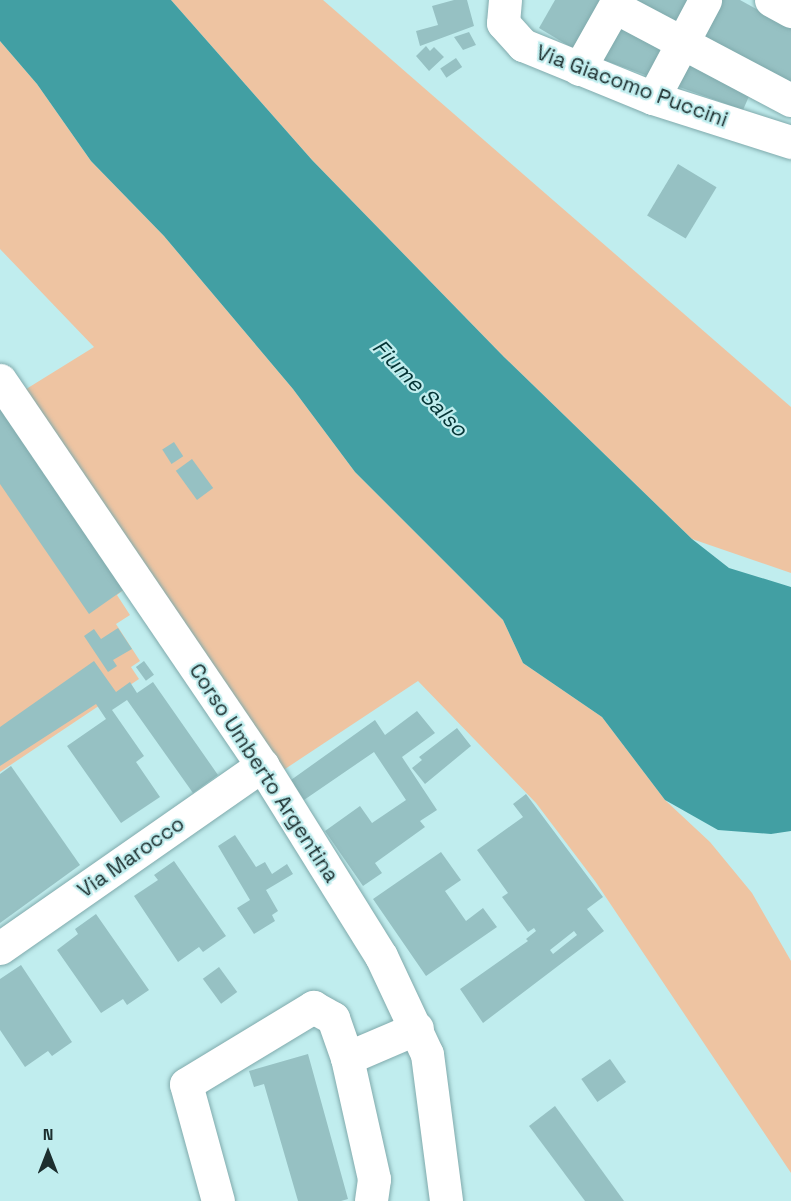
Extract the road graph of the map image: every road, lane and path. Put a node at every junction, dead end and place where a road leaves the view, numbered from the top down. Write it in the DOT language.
graph roads {
  1 [pos="505,0"];
  2 [pos="705,0"];
  3 [pos="771,0"];
  4 [pos="617,3"];
  5 [pos="791,11"];
  6 [pos="681,42"];
  7 [pos="579,69"];
  8 [pos="653,98"];
  9 [pos="791,100"];
  10 [pos="791,142"];
  11 [pos="0,380"];
  12 [pos="262,765"];
  13 [pos="0,948"];
  14 [pos="417,1028"];
  15 [pos="347,1058"];
  16 [pos="218,1201"];
  17 [pos="371,1201"];
  18 [pos="446,1201"];
  1 -- 7 [label="street, Via Giacomo Puccini"];
  2 -- 6 [label="street"];
  3 -- 5 [label="street"];
  4 -- 6 [label="street"];
  4 -- 7 [label="street"];
  6 -- 8 [label="street"];
  6 -- 9 [label="street"];
  7 -- 8 [label="street, Via Giacomo Puccini"];
  8 -- 10 [label="street, Via Giacomo Puccini"];
  11 -- 12 [label="street, Corso Umberto Argentina"];
  12 -- 13 [label="street, Via Marocco"];
  12 -- 14 [label="street, Corso Umberto Argentina"];
  14 -- 15 [label="street"];
  14 -- 18 [label="street, Corso Umberto Argentina"];
  15 -- 16 [label="street"];
  15 -- 17 [label="street"];
}
